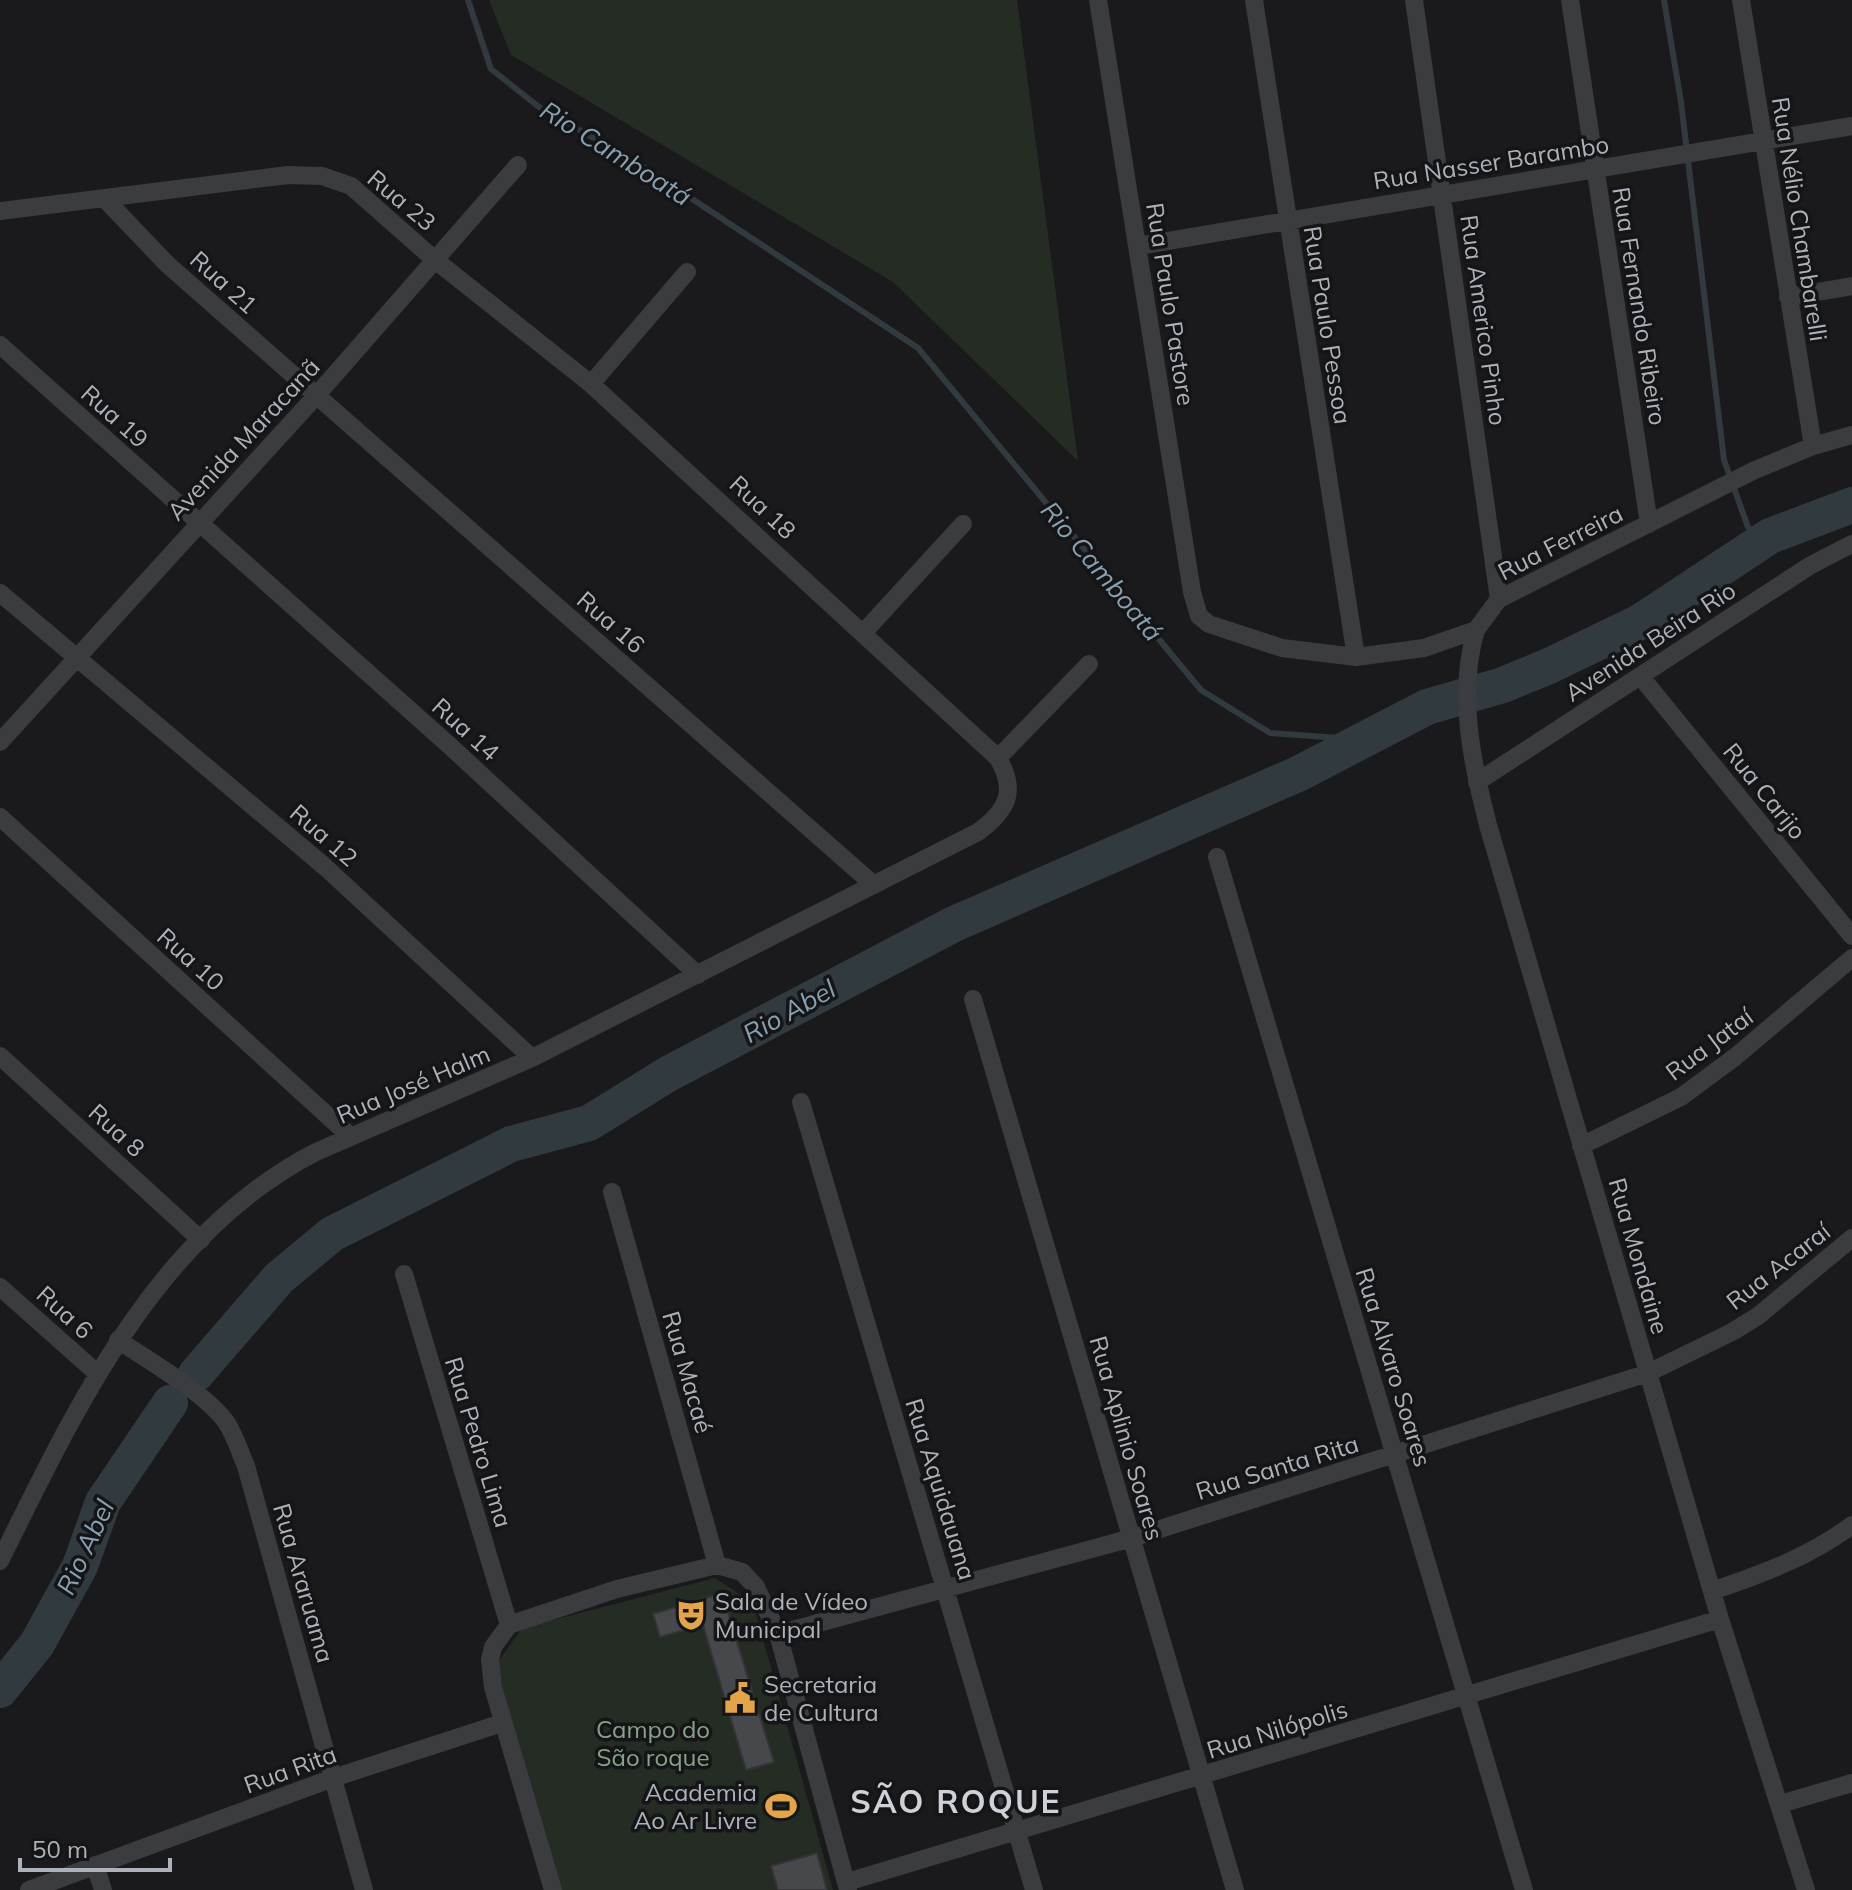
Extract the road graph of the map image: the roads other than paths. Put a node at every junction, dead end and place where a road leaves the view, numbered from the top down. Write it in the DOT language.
graph roads {
  1 [pos="1098,0"];
  2 [pos="1254,0"];
  3 [pos="1414,0"];
  4 [pos="1570,0"];
  5 [pos="1741,0"];
  6 [pos="1852,126"];
  7 [pos="1763,141"];
  8 [pos="518,165"];
  9 [pos="1595,169"];
  10 [pos="1443,194"];
  11 [pos="104,198"];
  12 [pos="0,211"];
  13 [pos="1287,220"];
  14 [pos="1138,246"];
  15 [pos="435,260"];
  16 [pos="687,272"];
  17 [pos="1852,286"];
  18 [pos="1788,297"];
  19 [pos="0,345"];
  20 [pos="591,384"];
  21 [pos="316,396"];
  22 [pos="1852,435"];
  23 [pos="1813,446"];
  24 [pos="198,523"];
  25 [pos="963,524"];
  26 [pos="1649,524"];
  27 [pos="1852,544"];
  28 [pos="0,593"];
  29 [pos="1499,599"];
  30 [pos="1476,630"];
  31 [pos="863,633"];
  32 [pos="78,656"];
  33 [pos="1356,657"];
  34 [pos="1089,664"];
  35 [pos="1641,677"];
  36 [pos="0,742"];
  37 [pos="998,758"];
  38 [pos="1477,782"];
  39 [pos="0,817"];
  40 [pos="1217,857"];
  41 [pos="874,885"];
  42 [pos="1852,936"];
  43 [pos="1852,958"];
  44 [pos="698,975"];
  45 [pos="973,999"];
  46 [pos="0,1056"];
  47 [pos="532,1058"];
  48 [pos="801,1102"];
  49 [pos="351,1137"];
  50 [pos="1581,1146"];
  51 [pos="612,1192"];
  52 [pos="1852,1238"];
  53 [pos="201,1240"];
  54 [pos="404,1274"];
  55 [pos="0,1287"];
  56 [pos="118,1340"];
  57 [pos="1648,1373"];
  58 [pos="98,1374"];
  59 [pos="1395,1455"];
  60 [pos="1852,1525"];
  61 [pos="6,1532"];
  62 [pos="1132,1538"];
  63 [pos="0,1561"];
  64 [pos="717,1565"];
  65 [pos="946,1588"];
  66 [pos="1712,1591"];
  67 [pos="1720,1619"];
  68 [pos="509,1625"];
  69 [pos="778,1634"];
  70 [pos="1468,1697"];
  71 [pos="502,1723"];
  72 [pos="1201,1777"];
  73 [pos="333,1778"];
  74 [pos="1852,1783"];
  75 [pos="1780,1804"];
  76 [pos="1016,1829"];
  77 [pos="95,1865"];
  78 [pos="848,1886"];
  79 [pos="29,1890"];
  80 [pos="103,1890"];
  81 [pos="364,1890"];
  82 [pos="553,1890"];
  83 [pos="1034,1890"];
  84 [pos="1235,1890"];
  85 [pos="1524,1890"];
  86 [pos="1806,1890"];
  1 -- 14 [label="street, Rua Paulo Pastore"];
  2 -- 13 [label="street, Rua Paulo Pessoa"];
  3 -- 10 [label="street, Rua Americo Pinho"];
  4 -- 9 [label="street, Rua Fernando Ribeiro"];
  5 -- 7 [label="street, Rua Nélio Chambarelli"];
  6 -- 7 [label="street, Rua Nasser Barambo"];
  7 -- 9 [label="street, Rua Nasser Barambo"];
  7 -- 18 [label="street, Rua Nélio Chambarelli"];
  8 -- 15 [label="street, Avenida Maracanã"];
  9 -- 10 [label="street, Rua Nasser Barambo"];
  9 -- 26 [label="street, Rua Fernando Ribeiro"];
  10 -- 13 [label="street, Rua Nasser Barambo"];
  10 -- 29 [label="street, Rua Americo Pinho"];
  11 -- 12 [label="street, Rua 23"];
  11 -- 15 [label="street, Rua 23"];
  11 -- 21 [label="street, Rua 21"];
  13 -- 14 [label="street, Rua Nasser Barambo"];
  13 -- 33 [label="street, Rua Paulo Pessoa"];
  14 -- 33 [label="street, Rua Paulo Pastore"];
  15 -- 20 [label="street, Rua 18"];
  15 -- 21 [label="street, Avenida Maracanã"];
  16 -- 20 [label="street"];
  17 -- 18 [label="street"];
  18 -- 23 [label="street, Rua Nélio Chambarelli"];
  19 -- 24 [label="street, Rua 19"];
  20 -- 31 [label="street, Rua 18"];
  21 -- 24 [label="street, Avenida Maracanã"];
  21 -- 41 [label="street, Rua 16"];
  22 -- 23 [label="street, Rua Ferreira"];
  23 -- 26 [label="street, Rua Ferreira"];
  24 -- 32 [label="street, Avenida Maracanã"];
  24 -- 44 [label="street, Rua 14"];
  25 -- 31 [label="street"];
  26 -- 29 [label="street, Rua Ferreira"];
  27 -- 35 [label="street, Avenida Beira Rio"];
  28 -- 32 [label="street, Rua 12"];
  29 -- 30 [label="street, Rua Ferreira"];
  30 -- 33 [label="street"];
  30 -- 38 [label="street, Rua Mondaine"];
  31 -- 37 [label="street, Rua 18"];
  32 -- 36 [label="street, Avenida Maracanã"];
  32 -- 47 [label="street, Rua 12"];
  34 -- 37 [label="street"];
  35 -- 38 [label="street, Avenida Beira Rio"];
  35 -- 42 [label="street, Rua Carijo"];
  37 -- 41 [label="street, Rua José Halm"];
  38 -- 50 [label="street, Rua Mondaine"];
  39 -- 49 [label="street, Rua 10"];
  40 -- 59 [label="street, Rua Alvaro Soares"];
  41 -- 44 [label="street, Rua José Halm"];
  43 -- 50 [label="street, Rua Jataí"];
  44 -- 47 [label="street, Rua José Halm"];
  45 -- 62 [label="street, Rua Aplinio Soares"];
  46 -- 53 [label="street, Rua 8"];
  47 -- 49 [label="street, Rua José Halm"];
  48 -- 65 [label="street, Rua Aquidauana"];
  49 -- 53 [label="street, Rua José Halm"];
  50 -- 57 [label="street, Rua Mondaine"];
  51 -- 64 [label="street, Rua Macaé"];
  52 -- 57 [label="street, Rua Acaraí"];
  53 -- 56 [label="street, Rua José Halm"];
  54 -- 68 [label="street, Rua Pedro Lima"];
  55 -- 58 [label="street, Rua 6"];
  56 -- 58 [label="street, Rua José Halm"];
  56 -- 73 [label="street, Rua Araruama"];
  57 -- 59 [label="street, Rua Santa Rita"];
  57 -- 66 [label="street, Rua Mondaine"];
  58 -- 61 [label="street, Rua José Halm"];
  59 -- 62 [label="street, Rua Santa Rita"];
  59 -- 70 [label="street, Rua Alvaro Soares"];
  60 -- 66 [label="street"];
  61 -- 63 [label="street, Rua José Halm"];
  62 -- 65 [label="street, Rua Santa Rita"];
  62 -- 72 [label="street, Rua Aplinio Soares"];
  64 -- 68 [label="street"];
  64 -- 69 [label="street"];
  65 -- 69 [label="street, Rua Santa Rita"];
  65 -- 76 [label="street, Rua Aquidauana"];
  66 -- 67 [label="street, Rua Mondaine"];
  67 -- 70 [label="street, Rua Nilópolis"];
  67 -- 75 [label="street, Rua Mondaine"];
  68 -- 71 [label="street"];
  69 -- 78 [label="street"];
  70 -- 72 [label="street, Rua Nilópolis"];
  70 -- 85 [label="street, Rua Alvaro Soares"];
  71 -- 73 [label="street, Rua Rita"];
  71 -- 82 [label="street"];
  72 -- 76 [label="street, Rua Nilópolis"];
  72 -- 84 [label="street, Rua Aplinio Soares"];
  73 -- 77 [label="street, Rua Rita"];
  73 -- 81 [label="street, Rua Araruama"];
  74 -- 75 [label="street"];
  75 -- 86 [label="street, Rua Mondaine"];
  76 -- 78 [label="street, Rua Nilópolis"];
  76 -- 83 [label="street, Rua Aquidauana"];
  77 -- 79 [label="street"];
  77 -- 80 [label="street"];
}
